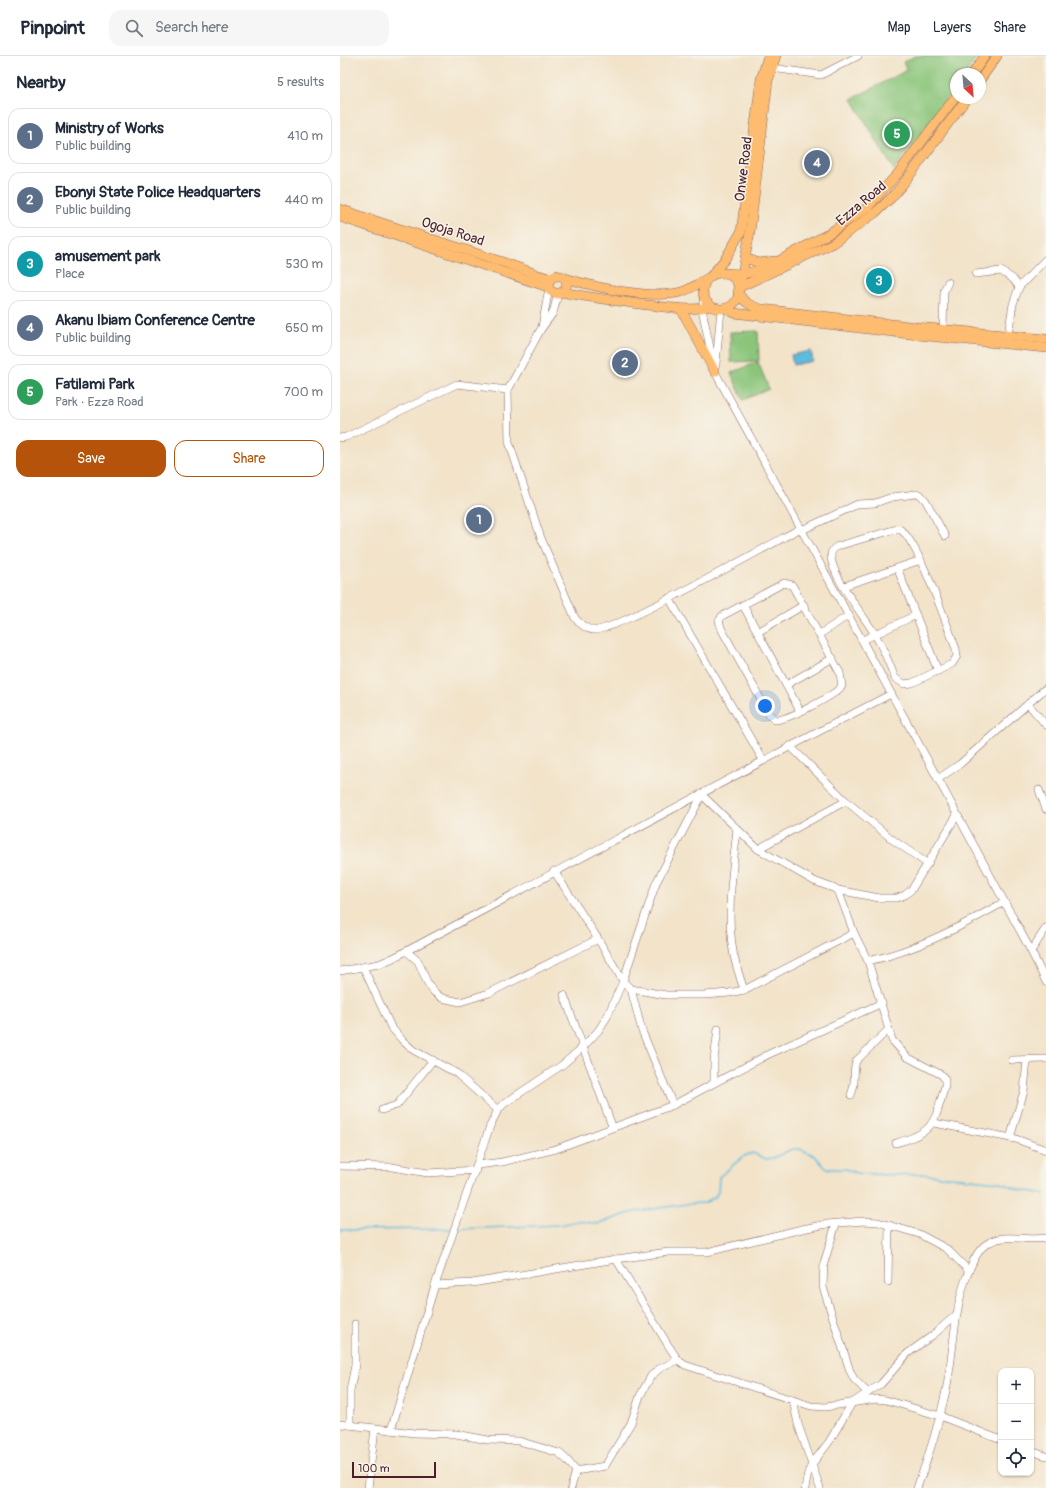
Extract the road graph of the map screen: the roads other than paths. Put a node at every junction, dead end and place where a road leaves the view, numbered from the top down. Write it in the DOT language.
graph roads {
  1 [pos="768,56"];
  2 [pos="776,56"];
  3 [pos="858,56"];
  4 [pos="985,56"];
  5 [pos="997,56"];
  6 [pos="772,68"];
  7 [pos="976,68"];
  8 [pos="986,72"];
  9 [pos="950,104"];
  10 [pos="963,104"];
  11 [pos="754,156"];
  12 [pos="899,172"];
  13 [pos="907,179"];
  14 [pos="340,209"];
  15 [pos="340,217"];
  16 [pos="746,258"];
  17 [pos="1046,259"];
  18 [pos="777,260"];
  19 [pos="725,273"];
  20 [pos="743,274"];
  21 [pos="976,274"];
  22 [pos="561,277"];
  23 [pos="710,277"];
  24 [pos="948,282"];
  25 [pos="1019,287"];
  26 [pos="549,288"];
  27 [pos="738,289"];
  28 [pos="560,293"];
  29 [pos="704,297"];
  30 [pos="711,306"];
  31 [pos="724,308"];
  32 [pos="681,309"];
  33 [pos="702,309"];
  34 [pos="541,329"];
  35 [pos="942,330"];
  36 [pos="1008,335"];
  37 [pos="1046,339"];
  38 [pos="1046,348"];
  39 [pos="715,372"];
  40 [pos="508,390"];
  41 [pos="340,438"];
  42 [pos="802,529"];
  43 [pos="945,536"];
  44 [pos="921,560"];
  45 [pos="898,570"];
  46 [pos="844,586"];
  47 [pos="669,598"];
  48 [pos="743,605"];
  49 [pos="804,605"];
  50 [pos="849,615"];
  51 [pos="916,615"];
  52 [pos="758,632"];
  53 [pos="820,634"];
  54 [pos="875,634"];
  55 [pos="863,640"];
  56 [pos="833,658"];
  57 [pos="938,671"];
  58 [pos="786,685"];
  59 [pos="1046,688"];
  60 [pos="892,694"];
  61 [pos="1028,704"];
  62 [pos="800,711"];
  63 [pos="1046,725"];
  64 [pos="790,746"];
  65 [pos="763,760"];
  66 [pos="938,779"];
  67 [pos="1039,790"];
  68 [pos="702,795"];
  69 [pos="846,801"];
  70 [pos="1046,809"];
  71 [pos="957,815"];
  72 [pos="737,829"];
  73 [pos="758,849"];
  74 [pos="928,864"];
  75 [pos="554,871"];
  76 [pos="838,890"];
  77 [pos="1004,902"];
  78 [pos="1046,928"];
  79 [pos="854,933"];
  80 [pos="598,939"];
  81 [pos="406,951"];
  82 [pos="1031,951"];
  83 [pos="868,961"];
  84 [pos="363,966"];
  85 [pos="340,971"];
  86 [pos="623,981"];
  87 [pos="1046,982"];
  88 [pos="631,989"];
  89 [pos="744,990"];
  90 [pos="564,995"];
  91 [pos="882,1003"];
  92 [pos="718,1029"];
  93 [pos="888,1030"];
  94 [pos="583,1047"];
  95 [pos="1046,1059"];
  96 [pos="433,1060"];
  97 [pos="1012,1060"];
  98 [pos="1027,1060"];
  99 [pos="714,1082"];
  100 [pos="851,1095"];
  101 [pos="673,1105"];
  102 [pos="382,1110"];
  103 [pos="498,1110"];
  104 [pos="934,1123"];
  105 [pos="612,1126"];
  106 [pos="1010,1138"];
  107 [pos="896,1143"];
  108 [pos="1046,1150"];
  109 [pos="340,1166"];
  110 [pos="477,1168"];
  111 [pos="836,1224"];
  112 [pos="889,1226"];
  113 [pos="1046,1238"];
  114 [pos="616,1259"];
  115 [pos="969,1271"];
  116 [pos="888,1282"];
  117 [pos="435,1285"];
  118 [pos="956,1315"];
  119 [pos="355,1324"];
  120 [pos="678,1360"];
  121 [pos="868,1393"];
  122 [pos="793,1400"];
  123 [pos="852,1403"];
  124 [pos="940,1416"];
  125 [pos="340,1424"];
  126 [pos="350,1425"];
  127 [pos="375,1428"];
  128 [pos="391,1430"];
  129 [pos="998,1439"];
  130 [pos="1034,1452"];
  131 [pos="1046,1456"];
  132 [pos="812,1464"];
  133 [pos="576,1471"];
  134 [pos="368,1488"];
  135 [pos="571,1488"];
  136 [pos="805,1488"];
  137 [pos="820,1488"];
  138 [pos="917,1488"];
  1 -- 11 [label="main road, Onwe Road"];
  2 -- 6 [label="main road, Onwe Road"];
  3 -- 6 [label="street"];
  4 -- 7 [label="main road"];
  5 -- 8 [label="main road"];
  6 -- 11 [label="main road, Onwe Road"];
  9 -- 12 [label="main road, Ezza Road"];
  10 -- 13 [label="main road, Ezza Road"];
  11 -- 16 [label="main road, Onwe Road"];
  11 -- 23 [label="main road, Onwe Road"];
  12 -- 13 [label="main road"];
  12 -- 18 [label="main road, Ezza Road"];
  13 -- 27 [label="main road, Ezza Road"];
  14 -- 22 [label="main road, Ogoja Road"];
  15 -- 26 [label="main road, Ogoja Road"];
  16 -- 18 [label="main road"];
  16 -- 20 [label="main road, Onwe Road"];
  17 -- 25 [label="street"];
  18 -- 20 [label="main road, Ezza Road"];
  19 -- 20 [label="main road, Ezza Road"];
  19 -- 23 [label="main road"];
  19 -- 27 [label="main road"];
  20 -- 27 [label="main road, Onwe Road"];
  21 -- 25 [label="street"];
  22 -- 23 [label="main road, Ogoja Road"];
  22 -- 26 [label="main road"];
  22 -- 28 [label="main road"];
  23 -- 29 [label="main road"];
  24 -- 35 [label="street"];
  25 -- 36 [label="street"];
  26 -- 28 [label="main road"];
  26 -- 34 [label="street"];
  27 -- 31 [label="main road"];
  27 -- 35 [label="main road"];
  28 -- 32 [label="main road"];
  28 -- 34 [label="street"];
  29 -- 30 [label="main road"];
  29 -- 33 [label="street"];
  30 -- 31 [label="main road"];
  30 -- 33 [label="main road"];
  31 -- 38 [label="main road"];
  31 -- 39 [label="street"];
  32 -- 33 [label="main road"];
  32 -- 39 [label="main road"];
  33 -- 39 [label="street"];
  34 -- 40 [label="street"];
  35 -- 36 [label="main road"];
  36 -- 37 [label="main road"];
  39 -- 42 [label="street"];
  40 -- 41 [label="street"];
  40 -- 47 [label="street"];
  42 -- 43 [label="street"];
  42 -- 47 [label="street"];
  42 -- 50 [label="street"];
  44 -- 45 [label="street"];
  44 -- 46 [label="street"];
  44 -- 57 [label="street"];
  45 -- 46 [label="street"];
  45 -- 51 [label="street"];
  46 -- 54 [label="street"];
  47 -- 65 [label="street"];
  48 -- 49 [label="street"];
  48 -- 52 [label="street"];
  48 -- 62 [label="street"];
  49 -- 52 [label="street"];
  49 -- 53 [label="street"];
  50 -- 53 [label="street"];
  50 -- 55 [label="street"];
  51 -- 54 [label="street"];
  51 -- 57 [label="street"];
  52 -- 58 [label="street"];
  53 -- 56 [label="street"];
  54 -- 55 [label="street"];
  54 -- 57 [label="street"];
  55 -- 60 [label="street"];
  56 -- 58 [label="street"];
  56 -- 62 [label="street"];
  58 -- 62 [label="street"];
  59 -- 61 [label="street"];
  60 -- 64 [label="street"];
  60 -- 66 [label="street"];
  61 -- 63 [label="street"];
  61 -- 66 [label="street"];
  64 -- 65 [label="street"];
  64 -- 69 [label="street"];
  65 -- 68 [label="street"];
  66 -- 71 [label="street"];
  67 -- 70 [label="street"];
  68 -- 72 [label="street"];
  68 -- 75 [label="street"];
  68 -- 86 [label="street"];
  69 -- 73 [label="street"];
  69 -- 74 [label="street"];
  71 -- 74 [label="street"];
  71 -- 77 [label="street"];
  72 -- 73 [label="street"];
  72 -- 89 [label="street"];
  73 -- 76 [label="street"];
  74 -- 76 [label="street"];
  75 -- 80 [label="street"];
  75 -- 81 [label="street"];
  76 -- 79 [label="street"];
  77 -- 82 [label="street"];
  77 -- 83 [label="street"];
  78 -- 82 [label="street"];
  79 -- 83 [label="street"];
  79 -- 89 [label="street"];
  80 -- 81 [label="street"];
  80 -- 86 [label="street"];
  81 -- 84 [label="street"];
  82 -- 87 [label="street"];
  83 -- 91 [label="street"];
  84 -- 85 [label="street"];
  84 -- 96 [label="street"];
  86 -- 88 [label="street"];
  86 -- 94 [label="street"];
  88 -- 89 [label="street"];
  88 -- 101 [label="street"];
  90 -- 94 [label="street"];
  91 -- 93 [label="street"];
  91 -- 99 [label="street"];
  92 -- 99 [label="street"];
  93 -- 100 [label="street"];
  93 -- 104 [label="street"];
  94 -- 103 [label="street"];
  94 -- 105 [label="street"];
  95 -- 98 [label="street"];
  96 -- 102 [label="street"];
  96 -- 103 [label="street"];
  97 -- 98 [label="street"];
  98 -- 106 [label="street"];
  99 -- 101 [label="street"];
  101 -- 105 [label="street"];
  103 -- 110 [label="street"];
  104 -- 106 [label="street"];
  104 -- 107 [label="street"];
  105 -- 110 [label="street"];
  106 -- 108 [label="street"];
  109 -- 110 [label="street"];
  110 -- 117 [label="street"];
  111 -- 112 [label="street"];
  111 -- 114 [label="street"];
  111 -- 121 [label="street"];
  112 -- 115 [label="street"];
  112 -- 116 [label="street"];
  113 -- 115 [label="street"];
  114 -- 117 [label="street"];
  114 -- 120 [label="street"];
  115 -- 118 [label="street"];
  117 -- 128 [label="street"];
  118 -- 121 [label="street"];
  118 -- 124 [label="street"];
  119 -- 126 [label="street"];
  120 -- 122 [label="street"];
  120 -- 133 [label="street"];
  121 -- 123 [label="street"];
  122 -- 123 [label="street"];
  122 -- 132 [label="street"];
  123 -- 124 [label="street"];
  123 -- 132 [label="street"];
  124 -- 129 [label="street"];
  124 -- 138 [label="street"];
  125 -- 126 [label="street"];
  126 -- 127 [label="street"];
  127 -- 128 [label="street"];
  127 -- 134 [label="street"];
  128 -- 133 [label="street"];
  130 -- 131 [label="street"];
  132 -- 136 [label="street"];
  132 -- 137 [label="street"];
  133 -- 135 [label="street"];
}
